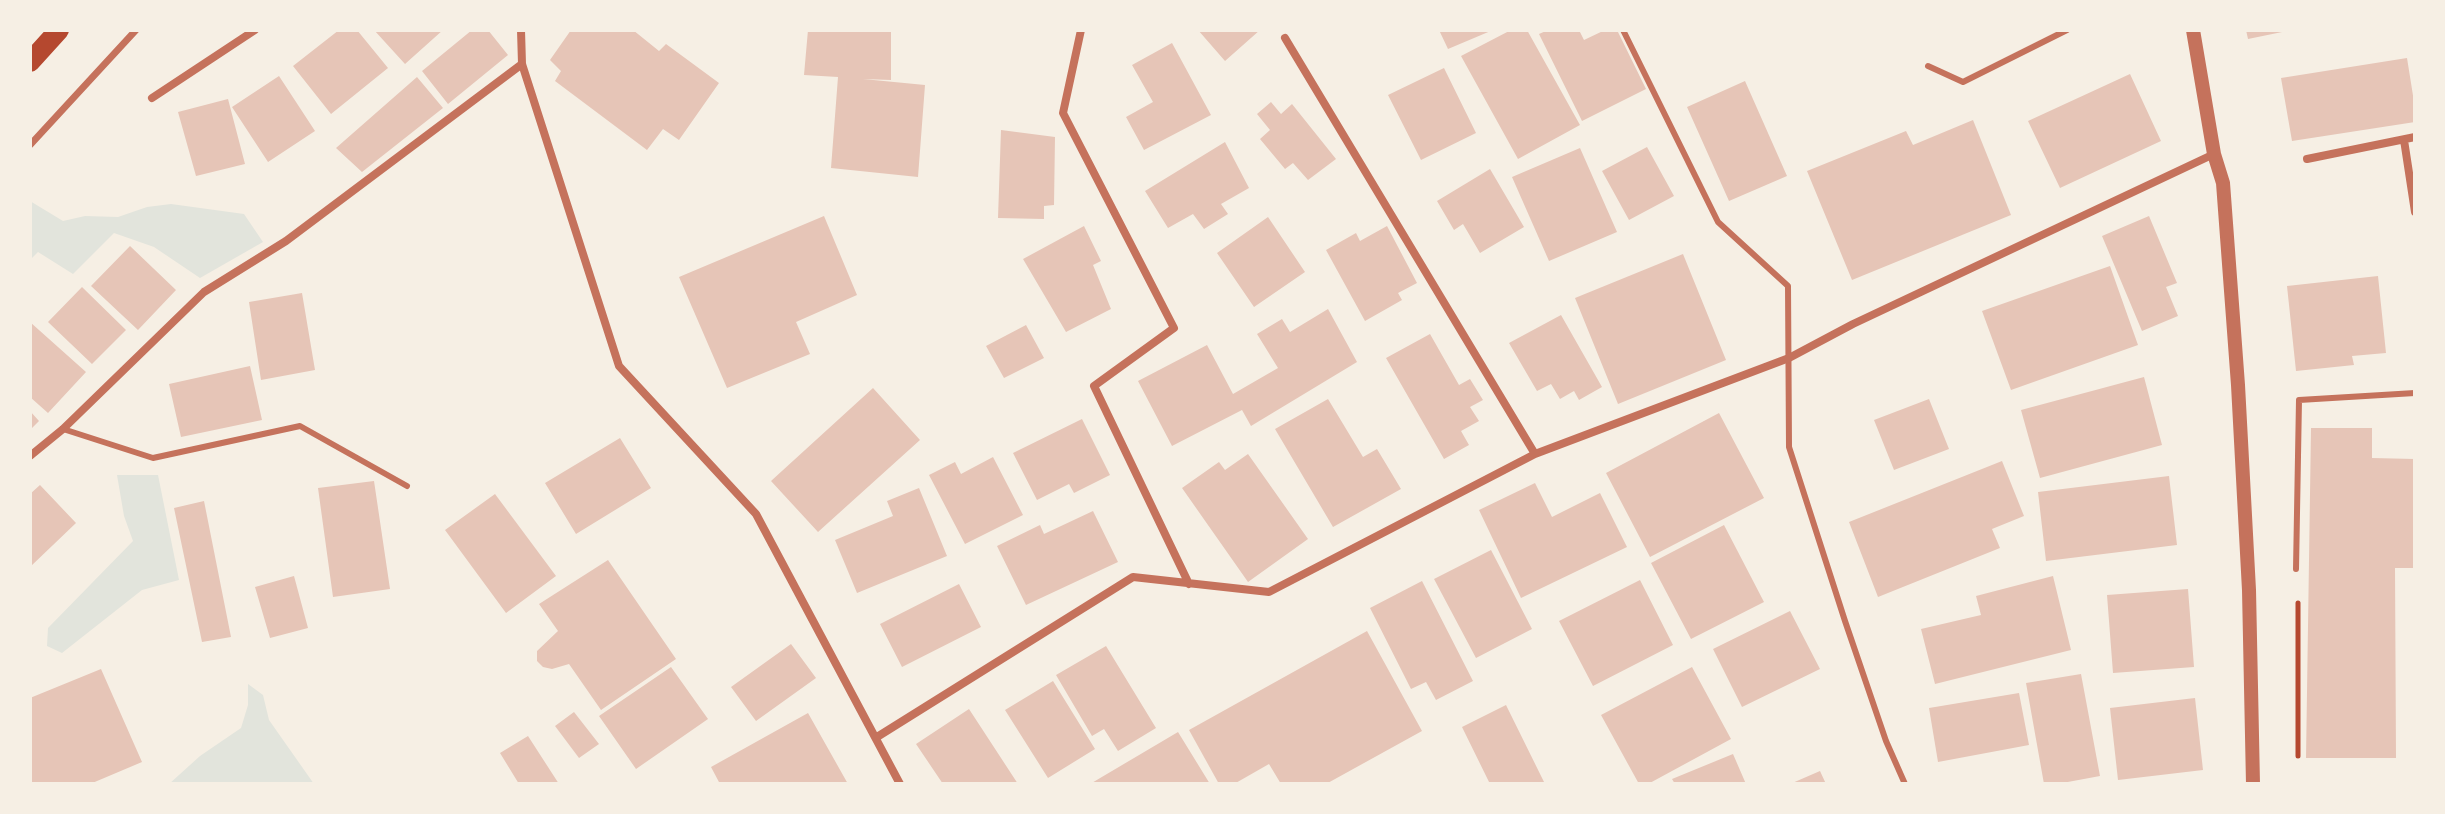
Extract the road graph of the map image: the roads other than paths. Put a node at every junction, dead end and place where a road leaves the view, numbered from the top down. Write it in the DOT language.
graph roads {
  1 [pos="59,30"];
  2 [pos="136,30"];
  3 [pos="255,30"];
  4 [pos="521,30"];
  5 [pos="1081,30"];
  6 [pos="1623,30"];
  7 [pos="2067,30"];
  8 [pos="2193,30"];
  9 [pos="1285,38"];
  10 [pos="30,62"];
  11 [pos="522,64"];
  12 [pos="1928,66"];
  13 [pos="152,98"];
  14 [pos="2415,137"];
  15 [pos="2404,140"];
  16 [pos="30,145"];
  17 [pos="2214,154"];
  18 [pos="2307,159"];
  19 [pos="2415,212"];
  20 [pos="1789,358"];
  21 [pos="2415,393"];
  22 [pos="63,429"];
  23 [pos="1535,454"];
  24 [pos="30,456"];
  25 [pos="407,486"];
  26 [pos="2296,569"];
  27 [pos="1189,584"];
  28 [pos="877,737"];
  29 [pos="900,784"];
  30 [pos="1905,784"];
  31 [pos="2253,784"];
  1 -- 10 [label="main road"];
  2 -- 16 [label="street"];
  3 -- 13 [label="street"];
  4 -- 11 [label="street"];
  5 -- 27 [label="street"];
  6 -- 20 [label="lane"];
  7 -- 12 [label="lane"];
  8 -- 17 [label="street"];
  9 -- 23 [label="street"];
  11 -- 22 [label="street"];
  11 -- 28 [label="street"];
  14 -- 15 [label="street"];
  15 -- 18 [label="street"];
  15 -- 19 [label="street"];
  17 -- 20 [label="street"];
  17 -- 31 [label="street"];
  20 -- 23 [label="street"];
  20 -- 30 [label="lane"];
  21 -- 26 [label="lane"];
  22 -- 24 [label="street"];
  22 -- 25 [label="lane"];
  23 -- 27 [label="street"];
  27 -- 28 [label="street"];
  28 -- 29 [label="street"];
}
